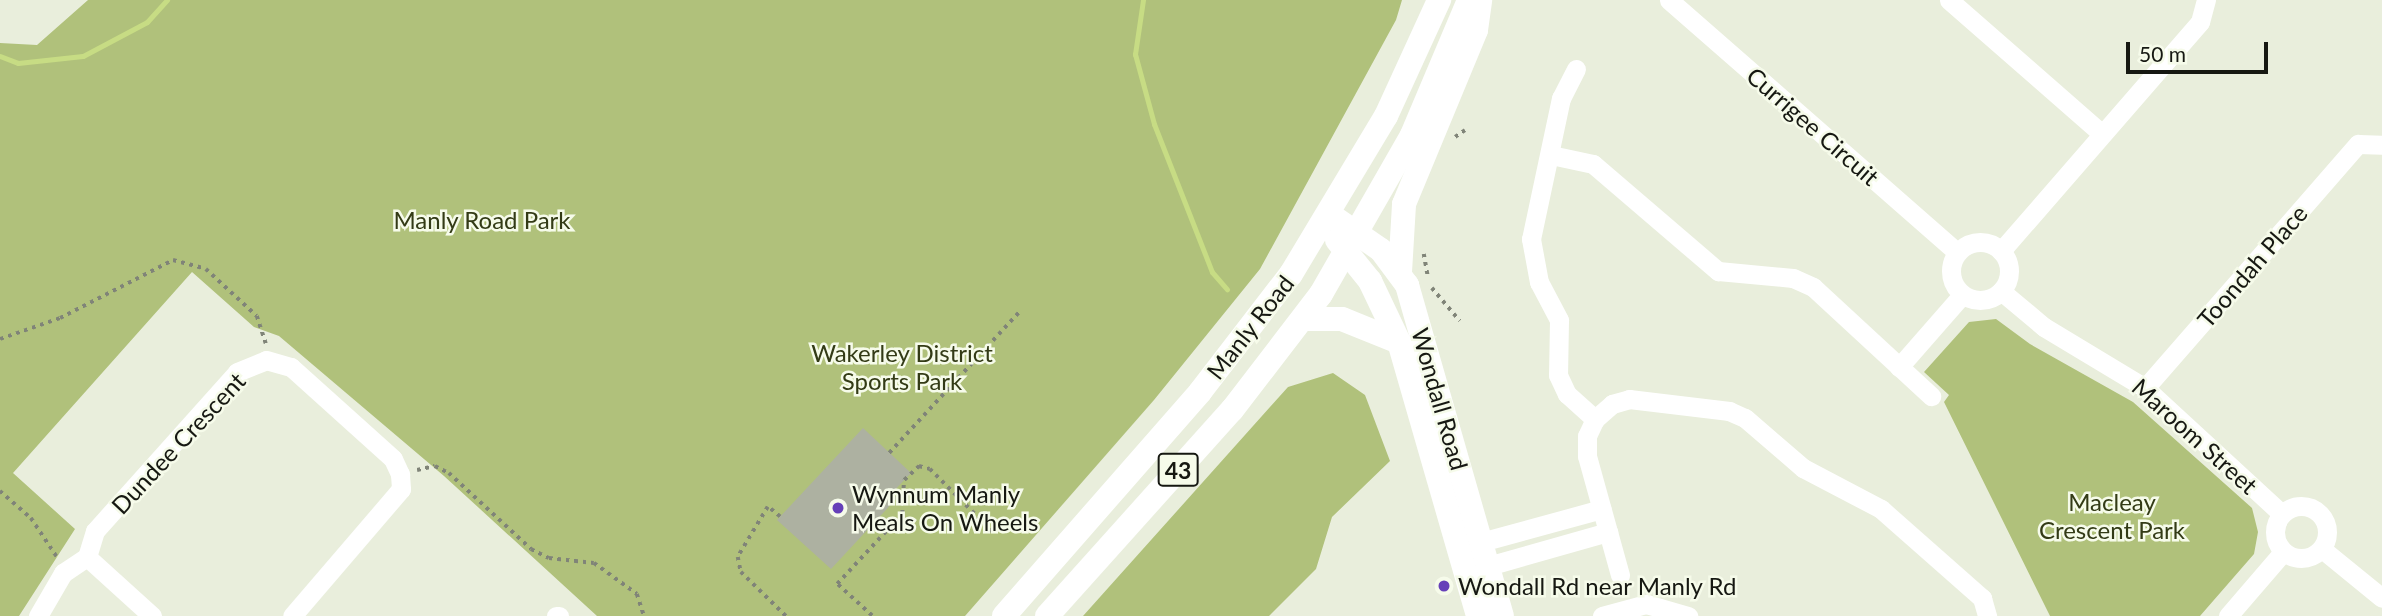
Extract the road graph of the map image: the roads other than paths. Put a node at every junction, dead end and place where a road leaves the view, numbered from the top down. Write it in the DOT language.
graph roads {
  1 [pos="1439,0"];
  2 [pos="1469,0"];
  3 [pos="1480,0"];
  4 [pos="1669,0"];
  5 [pos="1949,0"];
  6 [pos="2206,0"];
  7 [pos="1576,69"];
  8 [pos="2102,134"];
  9 [pos="2382,145"];
  10 [pos="1550,155"];
  11 [pos="1326,219"];
  12 [pos="1354,243"];
  13 [pos="2001,251"];
  14 [pos="1957,252"];
  15 [pos="1400,272"];
  16 [pos="2001,291"];
  17 [pos="1962,295"];
  18 [pos="1304,319"];
  19 [pos="1399,342"];
  20 [pos="1899,368"];
  21 [pos="2145,388"];
  22 [pos="1931,396"];
  23 [pos="1595,419"];
  24 [pos="1602,509"];
  25 [pos="2282,514"];
  26 [pos="1608,532"];
  27 [pos="1481,542"];
  28 [pos="2322,549"];
  29 [pos="2283,552"];
  30 [pos="87,557"];
  31 [pos="1488,566"];
  32 [pos="1620,575"];
  33 [pos="2382,598"];
  34 [pos="1688,615"];
  35 [pos="38,616"];
  36 [pos="152,616"];
  37 [pos="292,616"];
  38 [pos="1004,616"];
  39 [pos="1047,616"];
  40 [pos="1478,616"];
  41 [pos="1502,616"];
  42 [pos="1602,616"];
  43 [pos="1987,616"];
  44 [pos="2228,616"];
  1 -- 11 [label="main road, Manly Road / 43"];
  2 -- 12 [label="main road, Manly Road / 43"];
  3 -- 15 [label="main road"];
  4 -- 14 [label="street, Currigee Circuit"];
  5 -- 8 [label="street"];
  6 -- 8 [label="street"];
  7 -- 10 [label="street"];
  8 -- 13 [label="street"];
  9 -- 21 [label="street, Toondah Place"];
  10 -- 20 [label="street"];
  10 -- 23 [label="street"];
  11 -- 12 [label="main road, Wondall Road"];
  11 -- 38 [label="main road, Manly Road / 43"];
  12 -- 15 [label="main road, Wondall Road"];
  12 -- 18 [label="main road, Manly Road / 43"];
  12 -- 19 [label="main road, Wondall Road"];
  13 -- 14 [label="street"];
  13 -- 16 [label="street"];
  14 -- 17 [label="street"];
  15 -- 27 [label="main road, Wondall Road"];
  16 -- 17 [label="street"];
  16 -- 21 [label="street, Maroom Street"];
  17 -- 20 [label="street"];
  18 -- 19 [label="main road"];
  18 -- 39 [label="main road, Manly Road / 43"];
  19 -- 40 [label="main road, Wondall Road"];
  20 -- 22 [label="street"];
  21 -- 25 [label="street, Maroom Street"];
  23 -- 24 [label="street"];
  23 -- 43 [label="street"];
  24 -- 26 [label="street"];
  24 -- 27 [label="street"];
  25 -- 28 [label="street"];
  25 -- 29 [label="street"];
  26 -- 31 [label="street"];
  26 -- 32 [label="street"];
  27 -- 31 [label="main road, Wondall Road"];
  28 -- 29 [label="street"];
  28 -- 33 [label="street"];
  29 -- 44 [label="street"];
  30 -- 35 [label="street"];
  30 -- 36 [label="street"];
  30 -- 37 [label="street, Dundee Crescent"];
  31 -- 41 [label="main road, Wondall Road"];
  34 -- 42 [label="street"];
}
